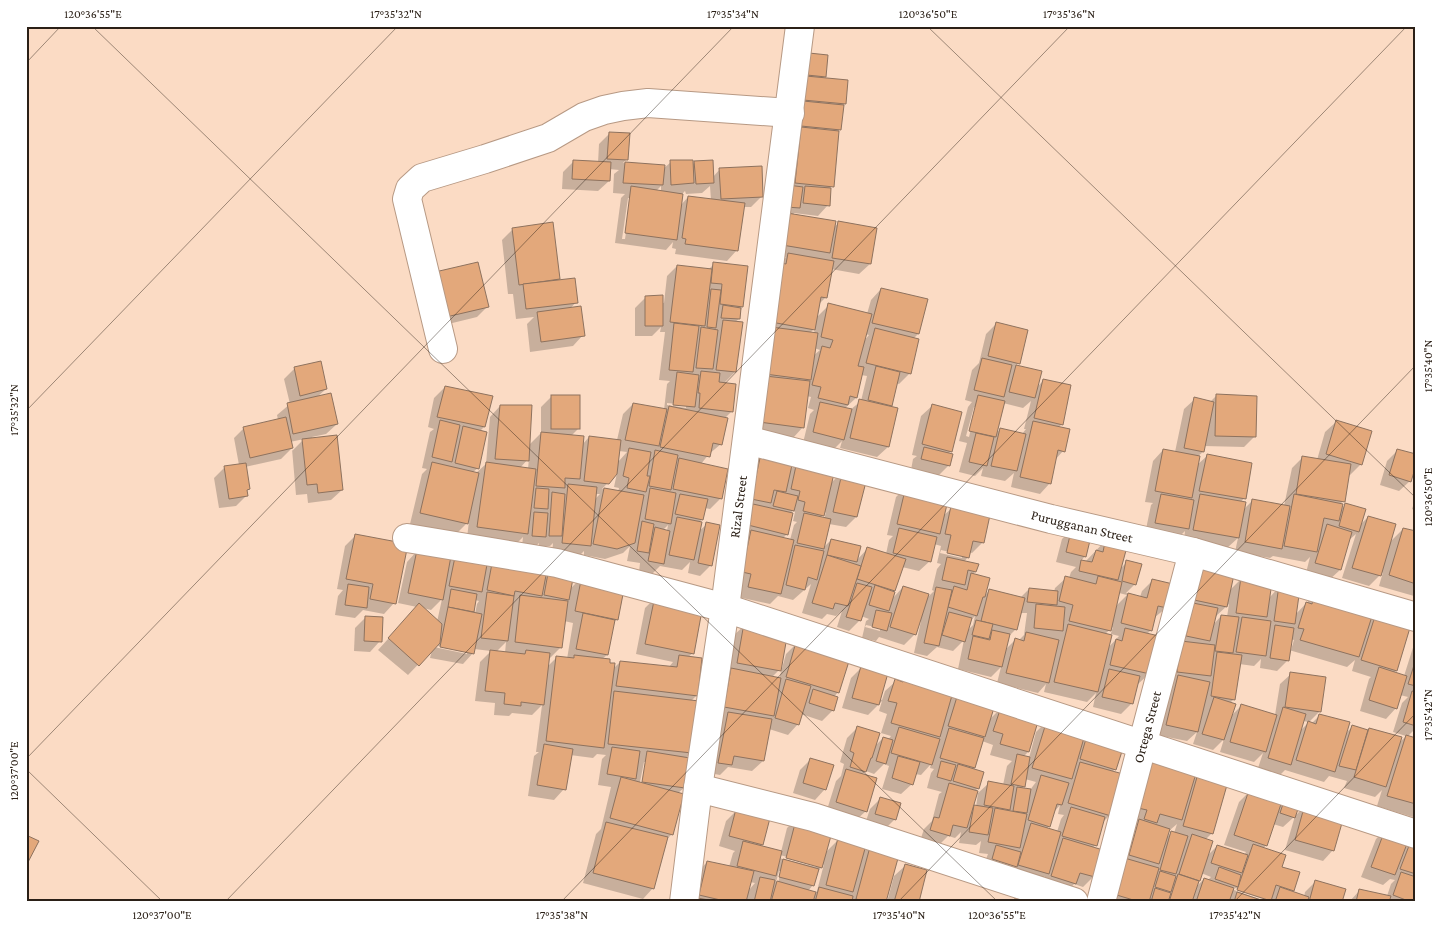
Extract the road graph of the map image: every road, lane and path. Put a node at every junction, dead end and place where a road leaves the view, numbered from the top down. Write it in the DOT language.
graph roads {
  1 [pos="800,26"];
  2 [pos="790,113"];
  3 [pos="443,349"];
  4 [pos="747,440"];
  5 [pos="407,538"];
  6 [pos="1193,552"];
  7 [pos="726,608"];
  8 [pos="1416,617"];
  9 [pos="1143,745"];
  10 [pos="698,788"];
  11 [pos="1416,834"];
  12 [pos="684,902"];
  13 [pos="1074,902"];
  14 [pos="1101,902"];
  1 -- 2 [label="street, Rizal Street"];
  2 -- 3 [label="street"];
  2 -- 4 [label="street, Rizal Street"];
  4 -- 6 [label="street, Purugganan Street"];
  4 -- 7 [label="street, Rizal Street"];
  5 -- 7 [label="street"];
  6 -- 8 [label="street, Purugganan Street"];
  6 -- 9 [label="street, Ortega Street"];
  7 -- 9 [label="street"];
  7 -- 10 [label="street, Rizal Street"];
  9 -- 11 [label="street"];
  9 -- 14 [label="street, Ortega Street"];
  10 -- 12 [label="street, Rizal Street"];
  10 -- 13 [label="street"];
}
